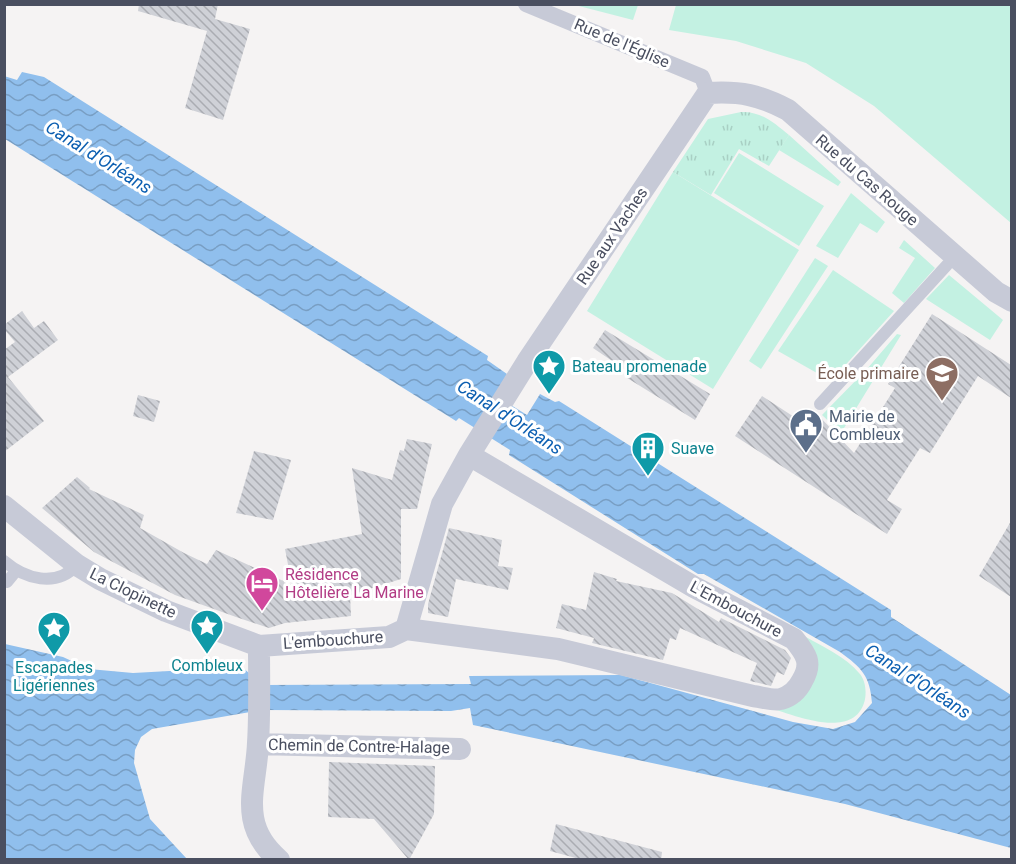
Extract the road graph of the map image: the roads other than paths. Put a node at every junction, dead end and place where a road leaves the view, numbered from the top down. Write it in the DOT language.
graph roads {
  1 [pos="526,4"];
  2 [pos="708,93"];
  3 [pos="947,265"];
  4 [pos="1011,301"];
  5 [pos="820,404"];
  6 [pos="475,445"];
  7 [pos="4,506"];
  8 [pos="4,561"];
  9 [pos="77,565"];
  10 [pos="16,571"];
  11 [pos="7,582"];
  12 [pos="406,629"];
  13 [pos="259,656"];
  14 [pos="258,734"];
  15 [pos="460,749"];
  16 [pos="279,860"];
  1 -- 2 [label="street, Rue de l'Église"];
  2 -- 4 [label="street, Rue du Cas Rouge"];
  2 -- 6 [label="street, Rue aux Vaches"];
  3 -- 5 [label="lane"];
  6 -- 12 [label="street"];
  6 -- 12 [label="street, L'Embouchure"];
  7 -- 9 [label="street, La Clopinette"];
  8 -- 10 [label="lane"];
  9 -- 10 [label="lane"];
  9 -- 13 [label="street, La Clopinette"];
  10 -- 11 [label="lane"];
  12 -- 13 [label="street, L'embouchure"];
  13 -- 14 [label="street"];
  14 -- 15 [label="street, Chemin de Contre-Halage"];
  14 -- 16 [label="street"];
}
